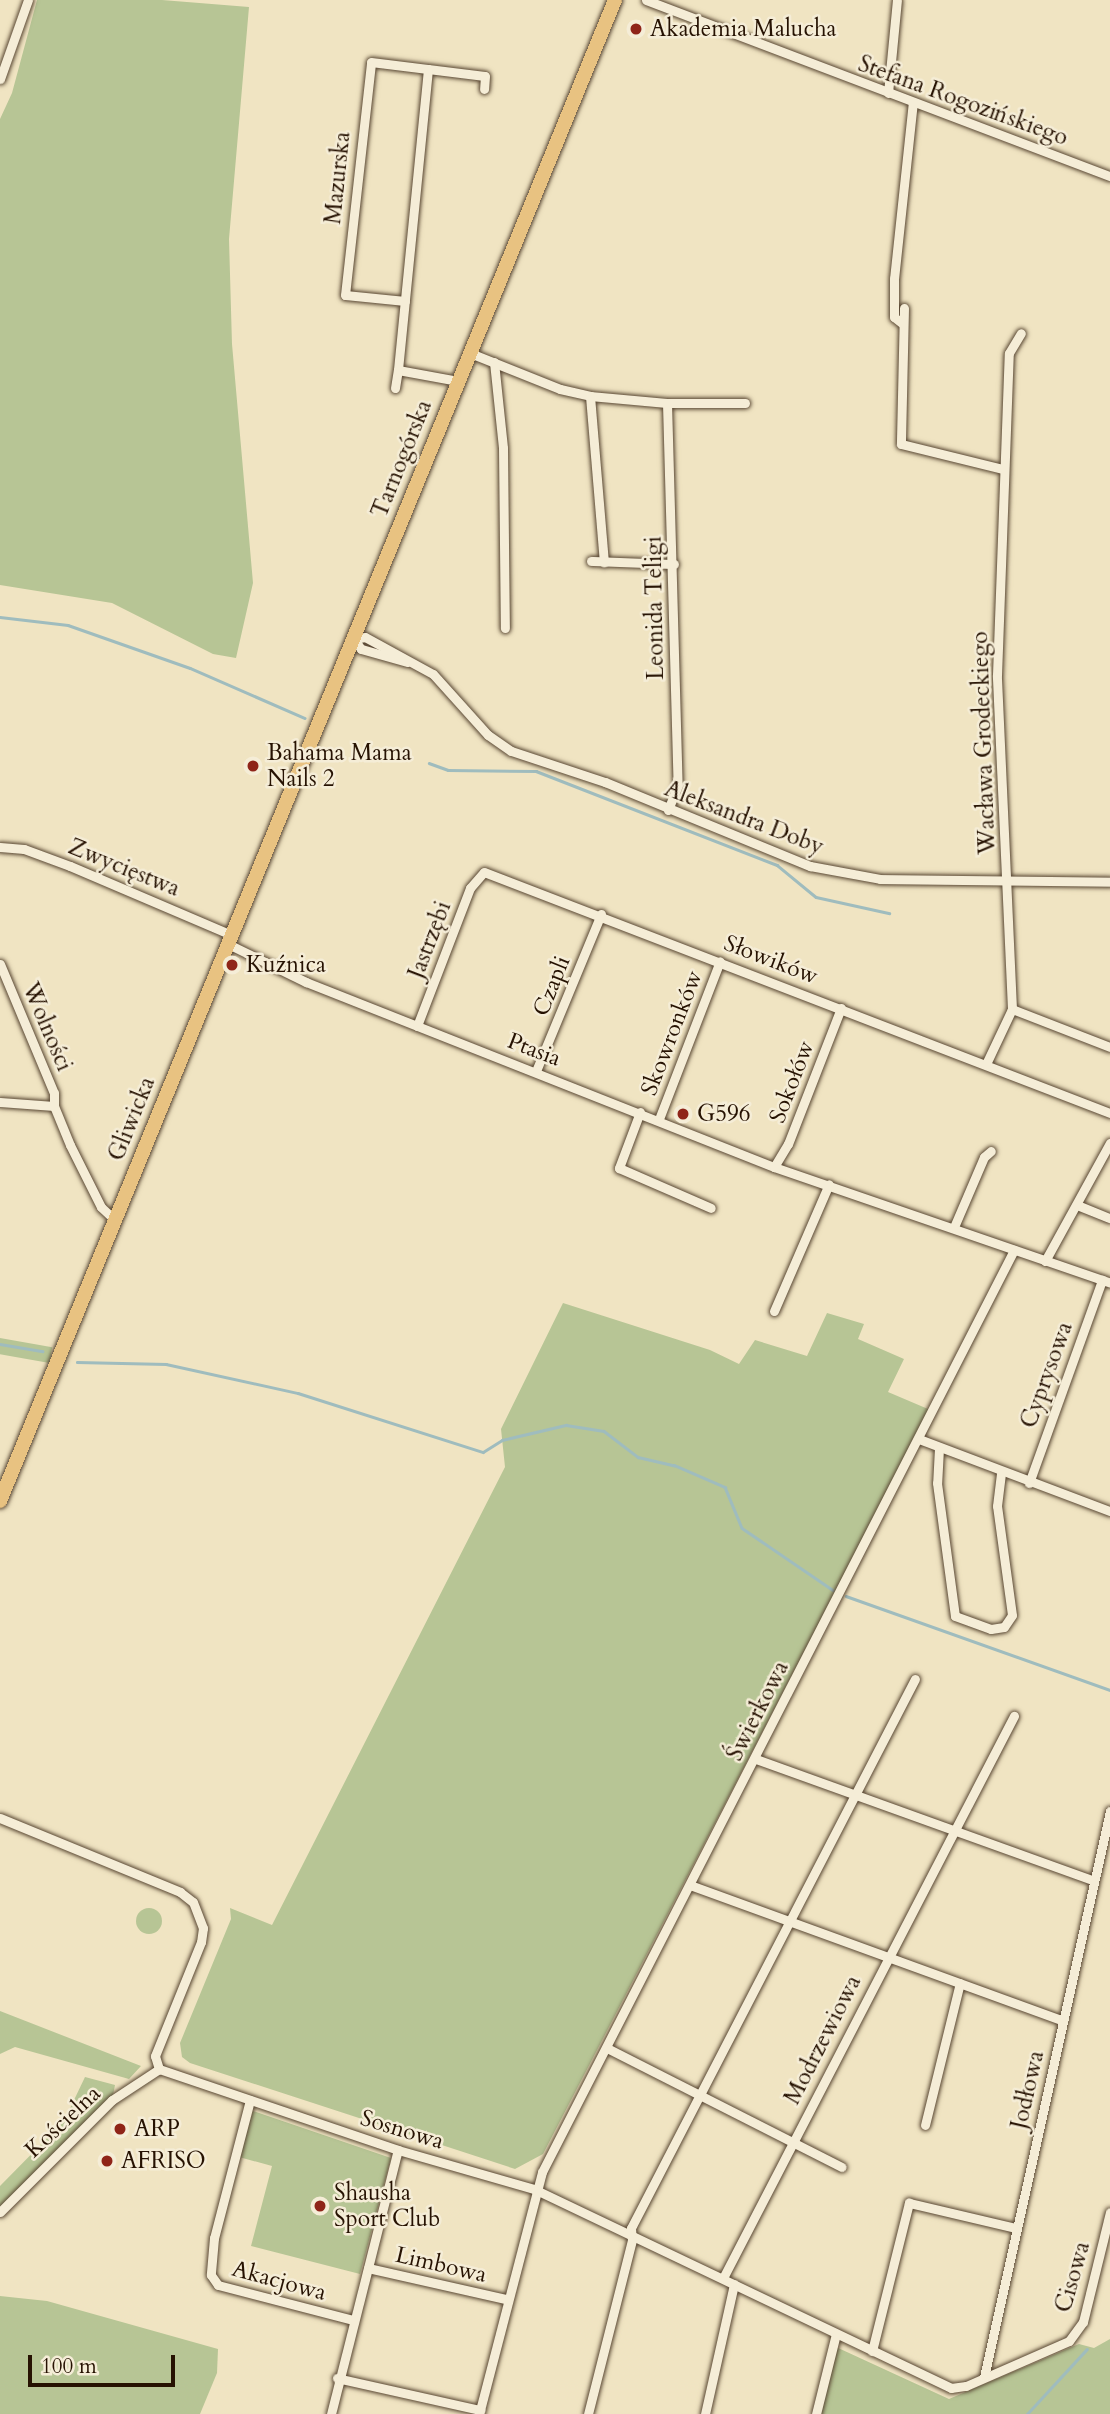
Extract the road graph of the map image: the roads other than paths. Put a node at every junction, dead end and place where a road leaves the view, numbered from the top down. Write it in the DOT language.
graph roads {
  1 [pos="28,0"];
  2 [pos="615,0"];
  3 [pos="646,0"];
  4 [pos="897,0"];
  5 [pos="428,69"];
  6 [pos="0,79"];
  7 [pos="484,89"];
  8 [pos="888,93"];
  9 [pos="913,103"];
  10 [pos="1110,176"];
  11 [pos="405,301"];
  12 [pos="904,307"];
  13 [pos="903,324"];
  14 [pos="1021,333"];
  15 [pos="470,353"];
  16 [pos="494,362"];
  17 [pos="398,370"];
  18 [pos="458,381"];
  19 [pos="395,388"];
  20 [pos="590,396"];
  21 [pos="667,403"];
  22 [pos="745,403"];
  23 [pos="1003,469"];
  24 [pos="592,561"];
  25 [pos="604,562"];
  26 [pos="674,564"];
  27 [pos="505,628"];
  28 [pos="354,639"];
  29 [pos="668,810"];
  30 [pos="0,847"];
  31 [pos="484,872"];
  32 [pos="1007,880"];
  33 [pos="1110,882"];
  34 [pos="601,914"];
  35 [pos="230,939"];
  36 [pos="720,961"];
  37 [pos="0,964"];
  38 [pos="841,1008"];
  39 [pos="1012,1009"];
  40 [pos="417,1026"];
  41 [pos="1110,1047"];
  42 [pos="986,1065"];
  43 [pos="536,1072"];
  44 [pos="0,1102"];
  45 [pos="54,1106"];
  46 [pos="640,1112"];
  47 [pos="1110,1114"];
  48 [pos="659,1119"];
  49 [pos="1110,1143"];
  50 [pos="991,1151"];
  51 [pos="775,1167"];
  52 [pos="829,1184"];
  53 [pos="1077,1205"];
  54 [pos="712,1208"];
  55 [pos="1110,1218"];
  56 [pos="115,1220"];
  57 [pos="954,1227"];
  58 [pos="1014,1250"];
  59 [pos="1045,1261"];
  60 [pos="1106,1281"];
  61 [pos="774,1311"];
  62 [pos="919,1439"];
  63 [pos="939,1448"];
  64 [pos="1001,1472"];
  65 [pos="1029,1483"];
  66 [pos="0,1501"];
  67 [pos="1110,1511"];
  68 [pos="915,1679"];
  69 [pos="1014,1716"];
  70 [pos="756,1759"];
  71 [pos="855,1793"];
  72 [pos="1110,1811"];
  73 [pos="0,1818"];
  74 [pos="954,1830"];
  75 [pos="1094,1881"];
  76 [pos="690,1885"];
  77 [pos="788,1920"];
  78 [pos="887,1956"];
  79 [pos="960,1983"];
  80 [pos="1063,2021"];
  81 [pos="607,2048"];
  82 [pos="159,2069"];
  83 [pos="700,2092"];
  84 [pos="250,2100"];
  85 [pos="925,2125"];
  86 [pos="793,2140"];
  87 [pos="398,2150"];
  88 [pos="842,2166"];
  89 [pos="534,2189"];
  90 [pos="0,2212"];
  91 [pos="1110,2212"];
  92 [pos="1017,2228"];
  93 [pos="632,2235"];
  94 [pos="368,2268"];
  95 [pos="723,2278"];
  96 [pos="734,2284"];
  97 [pos="506,2299"];
  98 [pos="353,2320"];
  99 [pos="835,2334"];
  100 [pos="872,2351"];
  101 [pos="984,2377"];
  102 [pos="337,2378"];
  103 [pos="479,2412"];
  104 [pos="331,2414"];
  105 [pos="589,2414"];
  106 [pos="705,2414"];
  107 [pos="816,2414"];
  1 -- 6 [label="street"];
  2 -- 15 [label="main road, Tarnogórska"];
  3 -- 8 [label="street, Stefana Rogozińskiego"];
  4 -- 8 [label="street"];
  5 -- 7 [label="street, Mazurska"];
  5 -- 11 [label="street"];
  5 -- 11 [label="street, Mazurska"];
  8 -- 9 [label="street, Stefana Rogozińskiego"];
  9 -- 10 [label="street, Stefana Rogozińskiego"];
  9 -- 13 [label="street"];
  11 -- 17 [label="street"];
  12 -- 13 [label="street"];
  13 -- 23 [label="street"];
  14 -- 23 [label="street, Wacława Grodeckiego"];
  15 -- 16 [label="street"];
  15 -- 18 [label="main road, Tarnogórska"];
  16 -- 20 [label="street"];
  16 -- 27 [label="street"];
  17 -- 18 [label="street"];
  17 -- 19 [label="street"];
  18 -- 28 [label="main road, Tarnogórska"];
  20 -- 21 [label="street"];
  20 -- 25 [label="street"];
  21 -- 22 [label="street"];
  21 -- 26 [label="street, Leonida Teligi"];
  23 -- 32 [label="street, Wacława Grodeckiego"];
  24 -- 25 [label="street"];
  25 -- 26 [label="street"];
  26 -- 29 [label="street, Leonida Teligi"];
  28 -- 29 [label="street, Aleksandra Doby"];
  28 -- 35 [label="main road, Tarnogórska"];
  29 -- 32 [label="street, Aleksandra Doby"];
  30 -- 35 [label="street, Zwycięstwa"];
  31 -- 34 [label="street, Słowików"];
  31 -- 40 [label="street, Jastrzębi"];
  32 -- 33 [label="street, Aleksandra Doby"];
  32 -- 39 [label="street, Wacława Grodeckiego"];
  34 -- 36 [label="street, Słowików"];
  34 -- 43 [label="street, Czapli"];
  35 -- 40 [label="street, Ptasia"];
  35 -- 56 [label="main road, Gliwicka"];
  36 -- 38 [label="street, Słowików"];
  36 -- 48 [label="street, Skowronków"];
  37 -- 45 [label="street, Wolności"];
  38 -- 42 [label="street, Słowików"];
  38 -- 51 [label="street, Sokołów"];
  39 -- 41 [label="street"];
  39 -- 42 [label="street"];
  40 -- 43 [label="street, Ptasia"];
  42 -- 47 [label="street, Słowików"];
  43 -- 46 [label="street, Ptasia"];
  44 -- 45 [label="street, Wolności"];
  45 -- 56 [label="street, Wolności"];
  46 -- 48 [label="street, Ptasia"];
  46 -- 54 [label="street"];
  48 -- 51 [label="street, Ptasia"];
  49 -- 53 [label="street"];
  50 -- 57 [label="street"];
  51 -- 52 [label="street, Ptasia"];
  52 -- 57 [label="street, Ptasia"];
  52 -- 61 [label="street"];
  53 -- 55 [label="street"];
  53 -- 59 [label="street"];
  56 -- 66 [label="main road, Gliwicka"];
  57 -- 58 [label="street, Ptasia"];
  58 -- 59 [label="street, Ptasia"];
  58 -- 62 [label="street, Świerkowa"];
  59 -- 60 [label="street, Ptasia"];
  60 -- 65 [label="street, Cyprysowa"];
  62 -- 63 [label="street"];
  62 -- 70 [label="street, Świerkowa"];
  63 -- 64 [label="street"];
  63 -- 64 [label="street"];
  64 -- 65 [label="street"];
  65 -- 67 [label="street"];
  68 -- 71 [label="street"];
  69 -- 74 [label="street, Modrzewiowa"];
  70 -- 71 [label="street"];
  70 -- 76 [label="street, Świerkowa"];
  71 -- 74 [label="street"];
  71 -- 77 [label="street"];
  72 -- 75 [label="street, Jodłowa"];
  73 -- 82 [label="street"];
  74 -- 75 [label="street"];
  74 -- 78 [label="street, Modrzewiowa"];
  75 -- 80 [label="street, Jodłowa"];
  76 -- 77 [label="street, Modrzewiowa"];
  76 -- 81 [label="street, Świerkowa"];
  77 -- 78 [label="street, Modrzewiowa"];
  77 -- 83 [label="street"];
  78 -- 79 [label="street, Modrzewiowa"];
  78 -- 86 [label="street, Modrzewiowa"];
  79 -- 80 [label="street, Modrzewiowa"];
  79 -- 85 [label="street"];
  80 -- 92 [label="street, Jodłowa"];
  81 -- 83 [label="street, Modrzewiowa"];
  81 -- 89 [label="street, Świerkowa"];
  82 -- 84 [label="street, Sosnowa"];
  82 -- 90 [label="street, Kościelna"];
  83 -- 86 [label="street, Modrzewiowa"];
  83 -- 93 [label="street"];
  84 -- 87 [label="street, Sosnowa"];
  84 -- 98 [label="street, Akacjowa"];
  86 -- 88 [label="street, Modrzewiowa"];
  86 -- 95 [label="street, Modrzewiowa"];
  87 -- 89 [label="street, Sosnowa"];
  87 -- 94 [label="street"];
  89 -- 93 [label="street, Sosnowa"];
  89 -- 97 [label="street, Limbowa"];
  91 -- 101 [label="street, Cisowa"];
  92 -- 100 [label="street"];
  92 -- 101 [label="street, Jodłowa"];
  93 -- 95 [label="street, Sosnowa"];
  93 -- 105 [label="street"];
  94 -- 97 [label="street, Limbowa"];
  94 -- 98 [label="street"];
  95 -- 96 [label="street, Sosnowa"];
  96 -- 99 [label="street, Sosnowa"];
  96 -- 106 [label="street"];
  97 -- 103 [label="street, Limbowa"];
  98 -- 102 [label="street"];
  99 -- 100 [label="street, Sosnowa"];
  99 -- 107 [label="street"];
  100 -- 101 [label="street, Sosnowa"];
  102 -- 103 [label="street"];
  102 -- 104 [label="street"];
}
